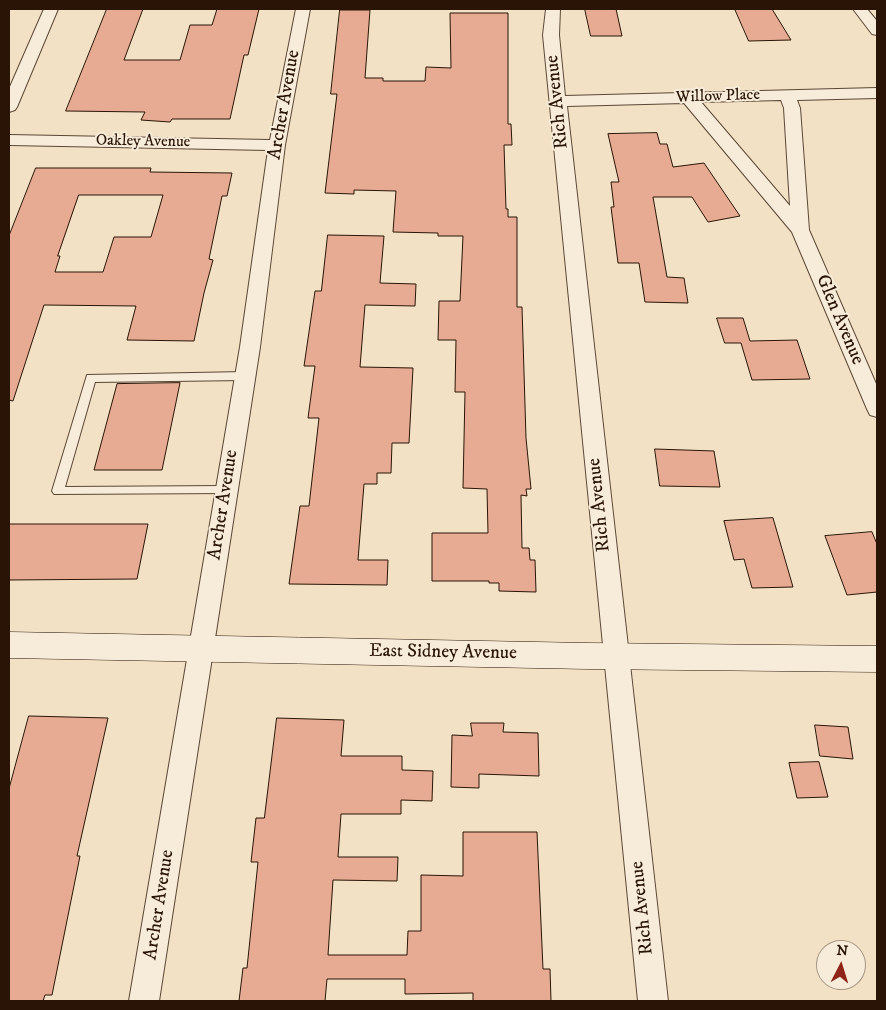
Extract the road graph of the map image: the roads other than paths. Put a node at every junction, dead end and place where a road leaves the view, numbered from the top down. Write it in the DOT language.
graph roads {
  1 [pos="51,9"];
  2 [pos="303,9"];
  3 [pos="553,9"];
  4 [pos="860,9"];
  5 [pos="877,31"];
  6 [pos="877,92"];
  7 [pos="787,95"];
  8 [pos="689,98"];
  9 [pos="558,101"];
  10 [pos="9,107"];
  11 [pos="9,140"];
  12 [pos="277,145"];
  13 [pos="800,230"];
  14 [pos="245,376"];
  15 [pos="877,409"];
  16 [pos="227,490"];
  17 [pos="9,645"];
  18 [pos="201,648"];
  19 [pos="616,656"];
  20 [pos="877,659"];
  21 [pos="144,1001"];
  22 [pos="653,1001"];
  1 -- 10 [label="street"];
  2 -- 12 [label="street, Archer Avenue"];
  3 -- 9 [label="street, Rich Avenue"];
  4 -- 5 [label="street"];
  6 -- 7 [label="street, Willow Place"];
  7 -- 8 [label="street, Willow Place"];
  7 -- 13 [label="street, Glen Avenue"];
  8 -- 9 [label="street, Willow Place"];
  8 -- 13 [label="street, Glen Avenue"];
  9 -- 19 [label="street, Rich Avenue"];
  11 -- 12 [label="street, Oakley Avenue"];
  12 -- 14 [label="street, Archer Avenue"];
  13 -- 15 [label="street, Glen Avenue"];
  14 -- 16 [label="street, Archer Avenue"];
  14 -- 16 [label="lane"];
  16 -- 18 [label="street, Archer Avenue"];
  17 -- 18 [label="street, East Sidney Avenue"];
  18 -- 19 [label="street, East Sidney Avenue"];
  18 -- 21 [label="street, Archer Avenue"];
  19 -- 20 [label="street, East Sidney Avenue"];
  19 -- 22 [label="street, Rich Avenue"];
}
